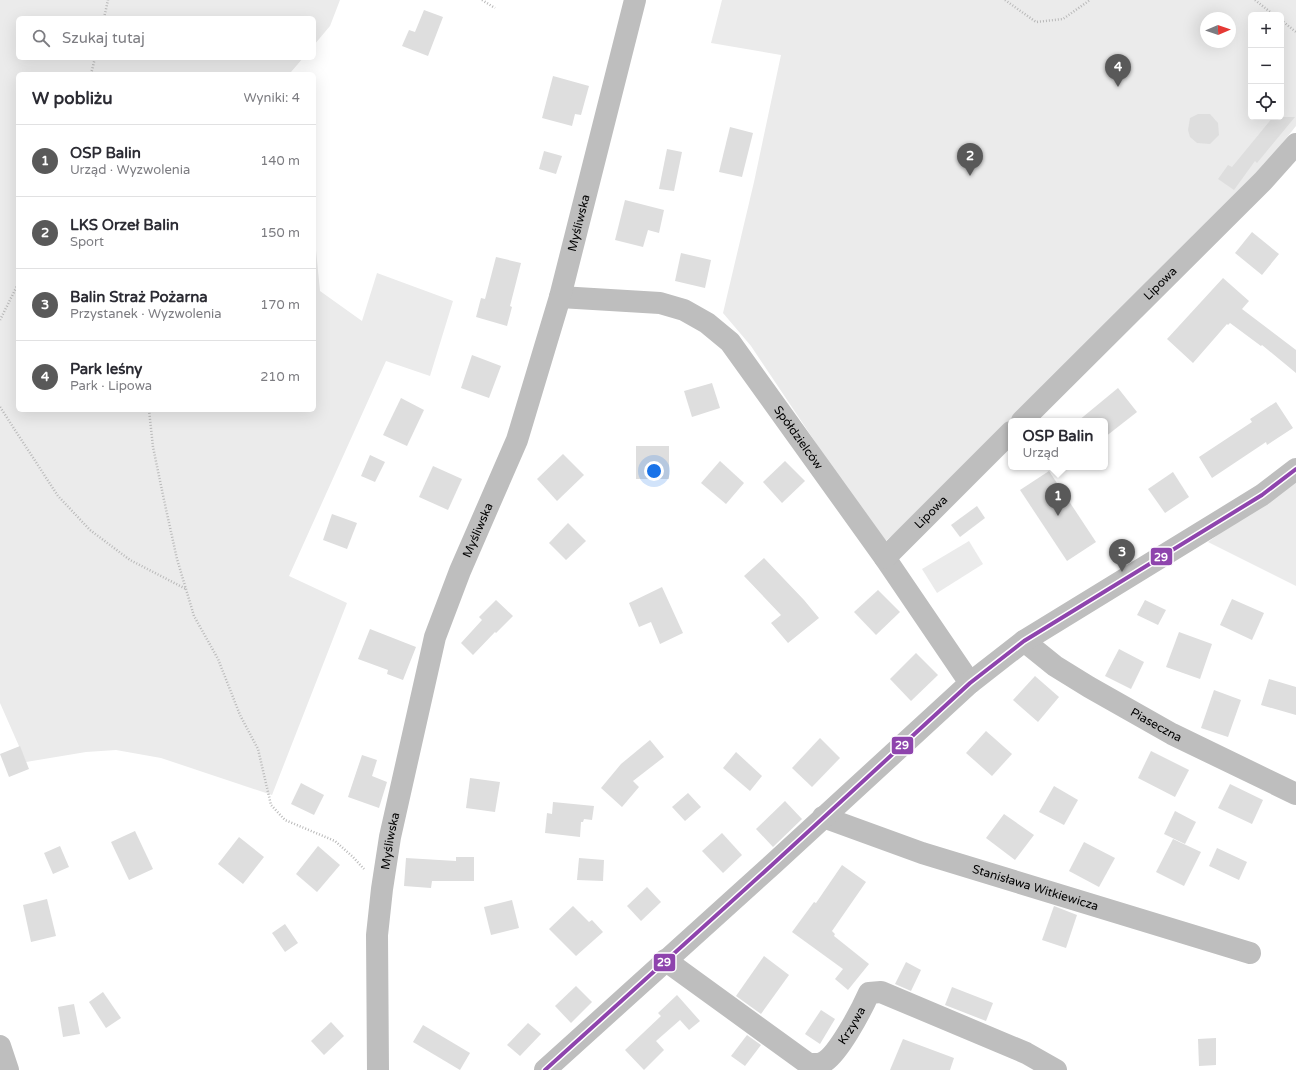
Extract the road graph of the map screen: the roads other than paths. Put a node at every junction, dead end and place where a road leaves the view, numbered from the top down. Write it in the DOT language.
graph roads {
  1 [pos="635,0"];
  2 [pos="1296,144"];
  3 [pos="560,297"];
  4 [pos="1025,418"];
  5 [pos="1008,435"];
  6 [pos="1296,469"];
  7 [pos="885,558"];
  8 [pos="1024,641"];
  9 [pos="970,683"];
  10 [pos="1296,794"];
  11 [pos="823,817"];
  12 [pos="1250,953"];
  13 [pos="665,960"];
  14 [pos="0,1046"];
  15 [pos="8,1070"];
  16 [pos="378,1070"];
  17 [pos="545,1070"];
  18 [pos="1056,1070"];
  1 -- 3 [label="street, Myśliwska"];
  2 -- 4 [label="street, Lipowa"];
  3 -- 7 [label="street, Spółdzielców"];
  3 -- 16 [label="street, Myśliwska"];
  5 -- 7 [label="street, Lipowa"];
  6 -- 8 [label="street"];
  7 -- 9 [label="street, Spółdzielców"];
  8 -- 9 [label="street"];
  8 -- 10 [label="street, Piaseczna"];
  9 -- 11 [label="street"];
  11 -- 12 [label="street, Stanisława Witkiewicza"];
  11 -- 13 [label="street"];
  13 -- 17 [label="street"];
  13 -- 18 [label="street, Krzywa"];
  14 -- 15 [label="street"];
}
